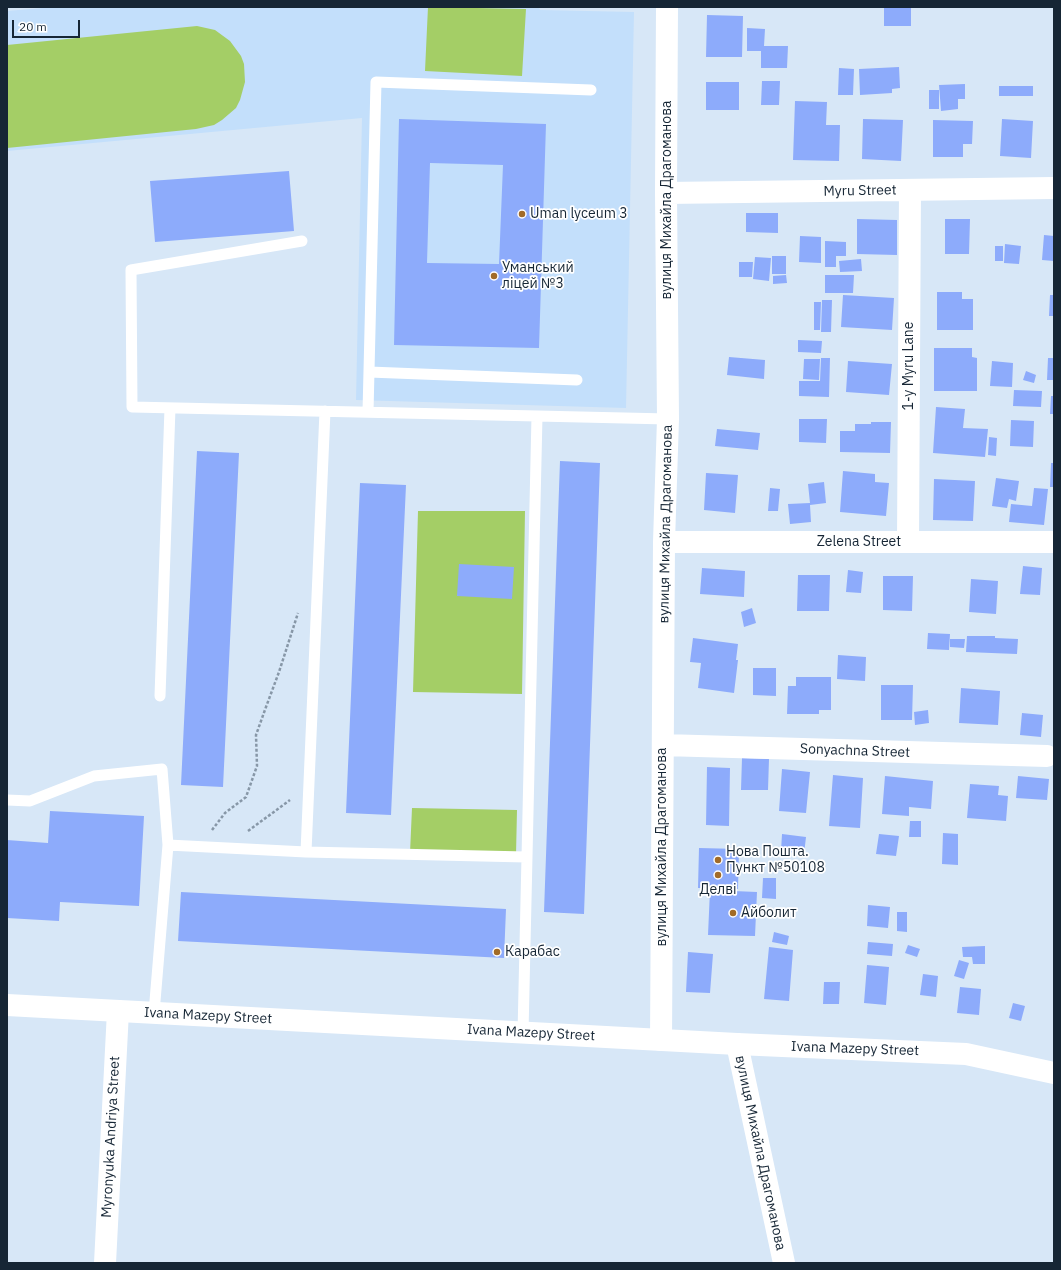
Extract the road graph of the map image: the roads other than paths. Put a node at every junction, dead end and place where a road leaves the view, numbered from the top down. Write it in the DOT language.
graph roads {
  1 [pos="667,7"];
  2 [pos="591,90"];
  3 [pos="1054,188"];
  4 [pos="910,190"];
  5 [pos="666,193"];
  6 [pos="302,241"];
  7 [pos="369,372"];
  8 [pos="577,380"];
  9 [pos="170,408"];
  10 [pos="325,411"];
  11 [pos="368,412"];
  12 [pos="537,416"];
  13 [pos="668,419"];
  14 [pos="664,542"];
  15 [pos="908,542"];
  16 [pos="1054,542"];
  17 [pos="160,696"];
  18 [pos="663,745"];
  19 [pos="1047,756"];
  20 [pos="7,800"];
  21 [pos="168,845"];
  22 [pos="306,852"];
  23 [pos="526,858"];
  24 [pos="7,1005"];
  25 [pos="118,1011"];
  26 [pos="154,1013"];
  27 [pos="523,1032"];
  28 [pos="661,1040"];
  29 [pos="737,1044"];
  30 [pos="1054,1073"];
  31 [pos="105,1263"];
  32 [pos="784,1263"];
  1 -- 5 [label="street, вулиця Михайла Драгоманова"];
  2 -- 7 [label="lane"];
  3 -- 4 [label="street, Myru Street"];
  4 -- 5 [label="street, Myru Street"];
  4 -- 15 [label="street, 1-y Myru Lane"];
  5 -- 13 [label="street, вулиця Михайла Драгоманова"];
  6 -- 9 [label="lane"];
  7 -- 8 [label="lane"];
  7 -- 11 [label="lane"];
  9 -- 10 [label="lane"];
  9 -- 17 [label="lane"];
  10 -- 11 [label="lane"];
  10 -- 22 [label="lane"];
  11 -- 12 [label="lane"];
  12 -- 13 [label="lane"];
  12 -- 23 [label="lane"];
  13 -- 14 [label="street, вулиця Михайла Драгоманова"];
  14 -- 15 [label="street, Zelena Street"];
  14 -- 18 [label="street, вулиця Михайла Драгоманова"];
  15 -- 16 [label="street, Zelena Street"];
  18 -- 19 [label="street, Sonyachna Street"];
  18 -- 28 [label="street, вулиця Михайла Драгоманова"];
  20 -- 21 [label="lane"];
  21 -- 22 [label="lane"];
  21 -- 26 [label="lane"];
  22 -- 23 [label="lane"];
  23 -- 27 [label="lane"];
  24 -- 25 [label="street, Ivana Mazepy Street"];
  25 -- 26 [label="street, Ivana Mazepy Street"];
  25 -- 31 [label="street, Myronyuka Andriya Street"];
  26 -- 27 [label="street, Ivana Mazepy Street"];
  27 -- 28 [label="street, Ivana Mazepy Street"];
  28 -- 29 [label="street, Ivana Mazepy Street"];
  29 -- 30 [label="street, Ivana Mazepy Street"];
  29 -- 32 [label="street, вулиця Михайла Драгоманова"];
}
